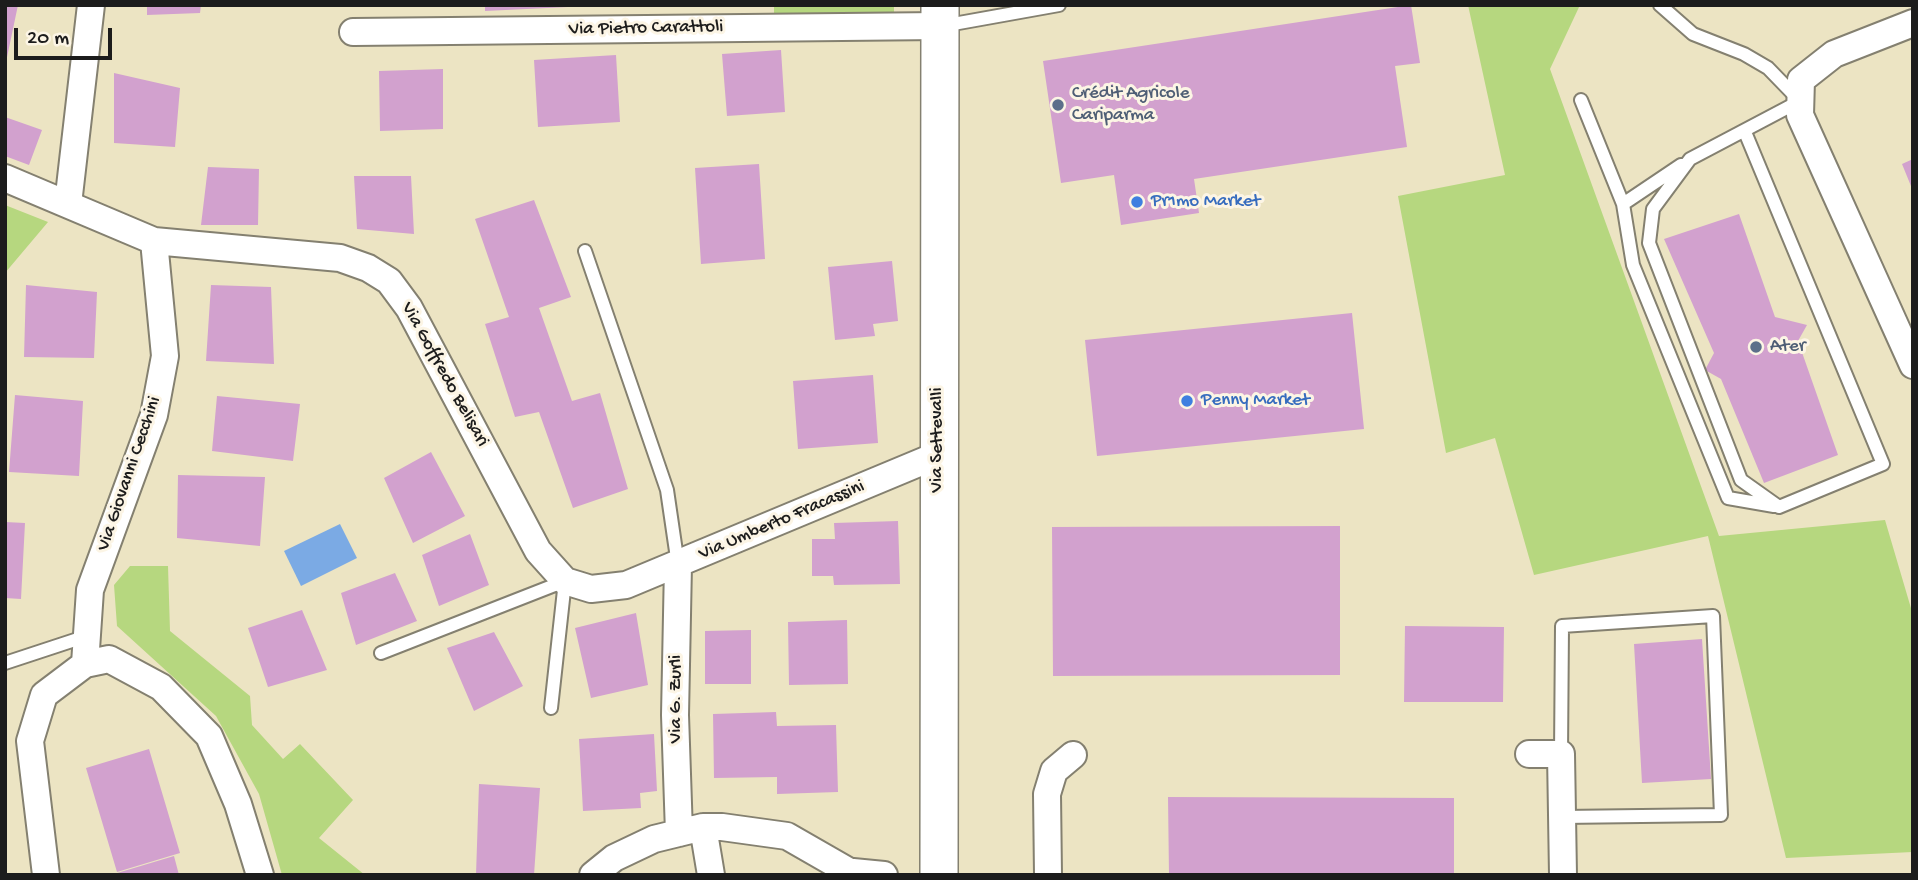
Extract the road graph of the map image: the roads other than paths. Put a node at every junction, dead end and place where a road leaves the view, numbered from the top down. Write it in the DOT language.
graph roads {
  1 [pos="91,5"];
  2 [pos="1059,5"];
  3 [pos="1660,5"];
  4 [pos="940,16"];
  5 [pos="1913,23"];
  6 [pos="353,32"];
  7 [pos="1581,100"];
  8 [pos="1800,101"];
  9 [pos="1745,132"];
  10 [pos="1690,159"];
  11 [pos="5,178"];
  12 [pos="68,204"];
  13 [pos="1623,204"];
  14 [pos="154,241"];
  15 [pos="585,251"];
  16 [pos="1913,365"];
  17 [pos="938,455"];
  18 [pos="1779,508"];
  19 [pos="678,565"];
  20 [pos="565,581"];
  21 [pos="87,636"];
  22 [pos="381,653"];
  23 [pos="5,663"];
  24 [pos="85,663"];
  25 [pos="551,708"];
  26 [pos="1529,754"];
  27 [pos="1562,754"];
  28 [pos="1073,755"];
  29 [pos="1562,817"];
  30 [pos="691,830"];
  31 [pos="854,873"];
  32 [pos="46,875"];
  33 [pos="260,875"];
  34 [pos="593,875"];
  35 [pos="711,875"];
  36 [pos="884,875"];
  37 [pos="939,875"];
  38 [pos="1048,875"];
  39 [pos="1563,875"];
  1 -- 12 [label="street"];
  2 -- 4 [label="lane"];
  3 -- 8 [label="lane"];
  4 -- 6 [label="street, Via Pietro Carattoli"];
  4 -- 17 [label="main road, Via Settevalli"];
  5 -- 8 [label="street"];
  7 -- 13 [label="lane"];
  8 -- 9 [label="lane"];
  8 -- 16 [label="street"];
  9 -- 10 [label="lane"];
  9 -- 18 [label="lane"];
  10 -- 13 [label="lane"];
  10 -- 18 [label="lane"];
  11 -- 12 [label="street, Via Goffredo Belisari"];
  12 -- 14 [label="street, Via Goffredo Belisari"];
  13 -- 18 [label="lane"];
  14 -- 20 [label="street, Via Goffredo Belisari"];
  14 -- 21 [label="street, Via Giovanni Cecchini"];
  15 -- 19 [label="lane"];
  17 -- 19 [label="street, Via Umberto Fracassini"];
  17 -- 37 [label="main road, Via Settevalli"];
  19 -- 20 [label="street, Via Umberto Fracassini"];
  19 -- 30 [label="street, Via G. Zurli"];
  20 -- 22 [label="lane"];
  20 -- 25 [label="lane"];
  21 -- 23 [label="lane"];
  21 -- 24 [label="street, Via Giovanni Cecchini"];
  24 -- 32 [label="street"];
  24 -- 33 [label="street"];
  26 -- 27 [label="street"];
  27 -- 29 [label="street"];
  27 -- 29 [label="lane"];
  28 -- 38 [label="street"];
  29 -- 39 [label="street"];
  30 -- 31 [label="street"];
  30 -- 34 [label="street"];
  30 -- 35 [label="street, Via G. Zurli"];
  31 -- 36 [label="street"];
}
